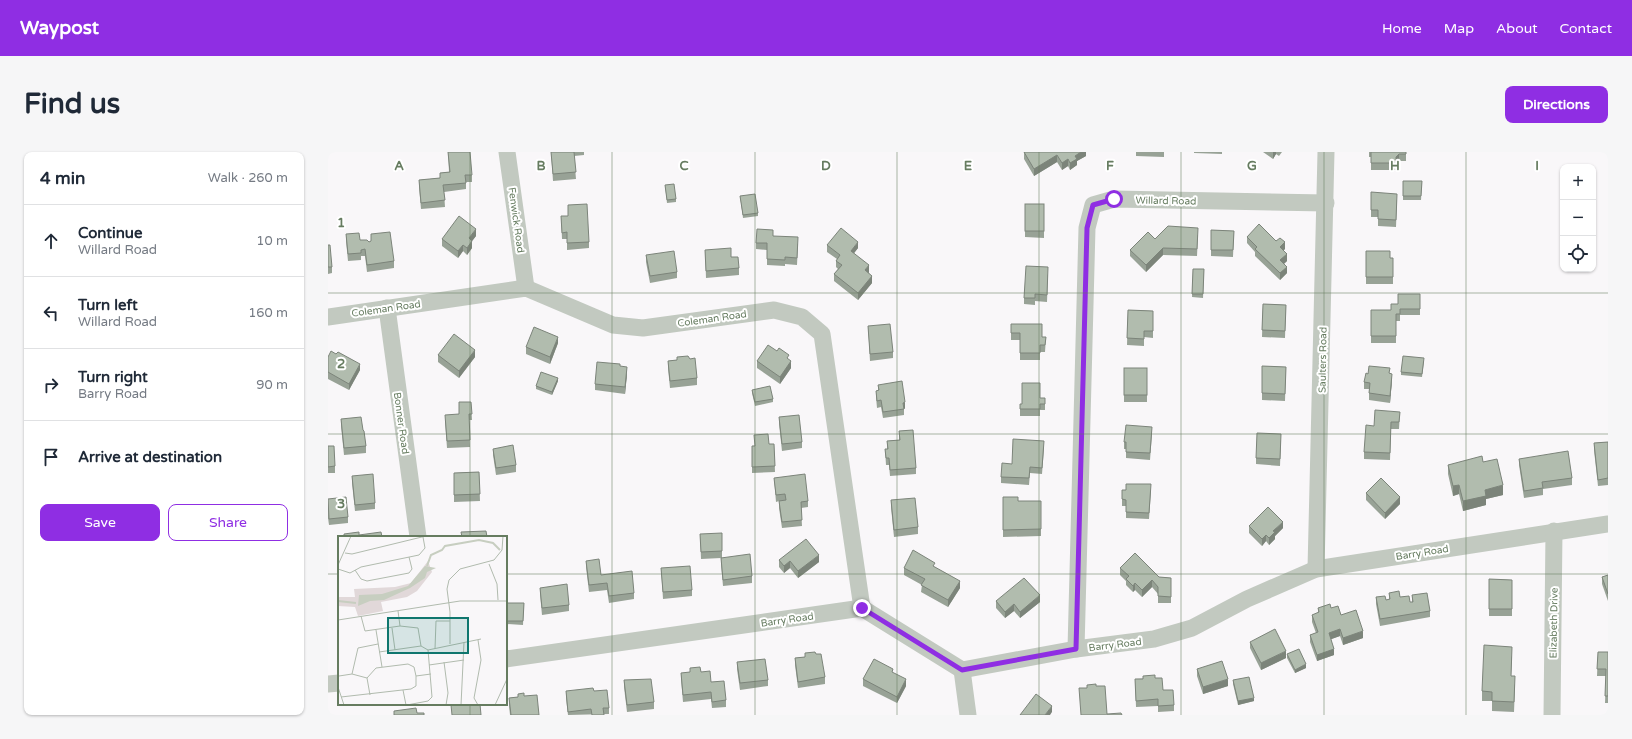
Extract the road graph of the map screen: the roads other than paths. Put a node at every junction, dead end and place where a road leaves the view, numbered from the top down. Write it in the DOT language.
graph roads {
  1 [pos="507,152"];
  2 [pos="1326,152"];
  3 [pos="1326,203"];
  4 [pos="526,288"];
  5 [pos="387,308"];
  6 [pos="328,317"];
  7 [pos="1608,524"];
  8 [pos="1554,531"];
  9 [pos="418,536"];
  10 [pos="1316,569"];
  11 [pos="862,608"];
  12 [pos="1076,649"];
  13 [pos="507,659"];
  14 [pos="962,670"];
  15 [pos="338,683"];
  16 [pos="328,684"];
  17 [pos="968,715"];
  18 [pos="1552,715"];
  1 -- 4 [label="street, Fenwick Road"];
  2 -- 3 [label="street, Saulters Road"];
  3 -- 10 [label="street, Saulters Road"];
  3 -- 12 [label="street, Willard Road"];
  4 -- 5 [label="street, Coleman Road"];
  4 -- 11 [label="street, Coleman Road"];
  5 -- 6 [label="street, Coleman Road"];
  5 -- 9 [label="street, Bonner Road"];
  7 -- 8 [label="street, Barry Road"];
  8 -- 10 [label="street, Barry Road"];
  8 -- 18 [label="street, Elizabeth Drive"];
  10 -- 12 [label="street, Barry Road"];
  11 -- 13 [label="street, Barry Road"];
  11 -- 14 [label="street"];
  12 -- 14 [label="street, Barry Road"];
  14 -- 17 [label="street"];
  15 -- 16 [label="street"];
}
